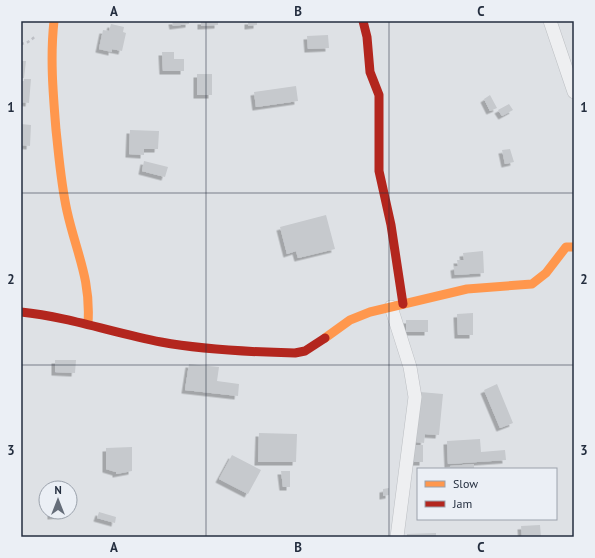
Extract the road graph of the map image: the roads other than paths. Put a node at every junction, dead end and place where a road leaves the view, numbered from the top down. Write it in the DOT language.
graph roads {
  1 [pos="54,21"];
  2 [pos="363,21"];
  3 [pos="550,21"];
  4 [pos="574,92"];
  5 [pos="574,247"];
  6 [pos="397,305"];
  7 [pos="21,312"];
  8 [pos="88,322"];
  9 [pos="397,537"];
  1 -- 8 [label="street"];
  2 -- 6 [label="street"];
  3 -- 4 [label="street"];
  5 -- 6 [label="street"];
  6 -- 8 [label="street"];
  6 -- 9 [label="street"];
  7 -- 8 [label="street"];
}
